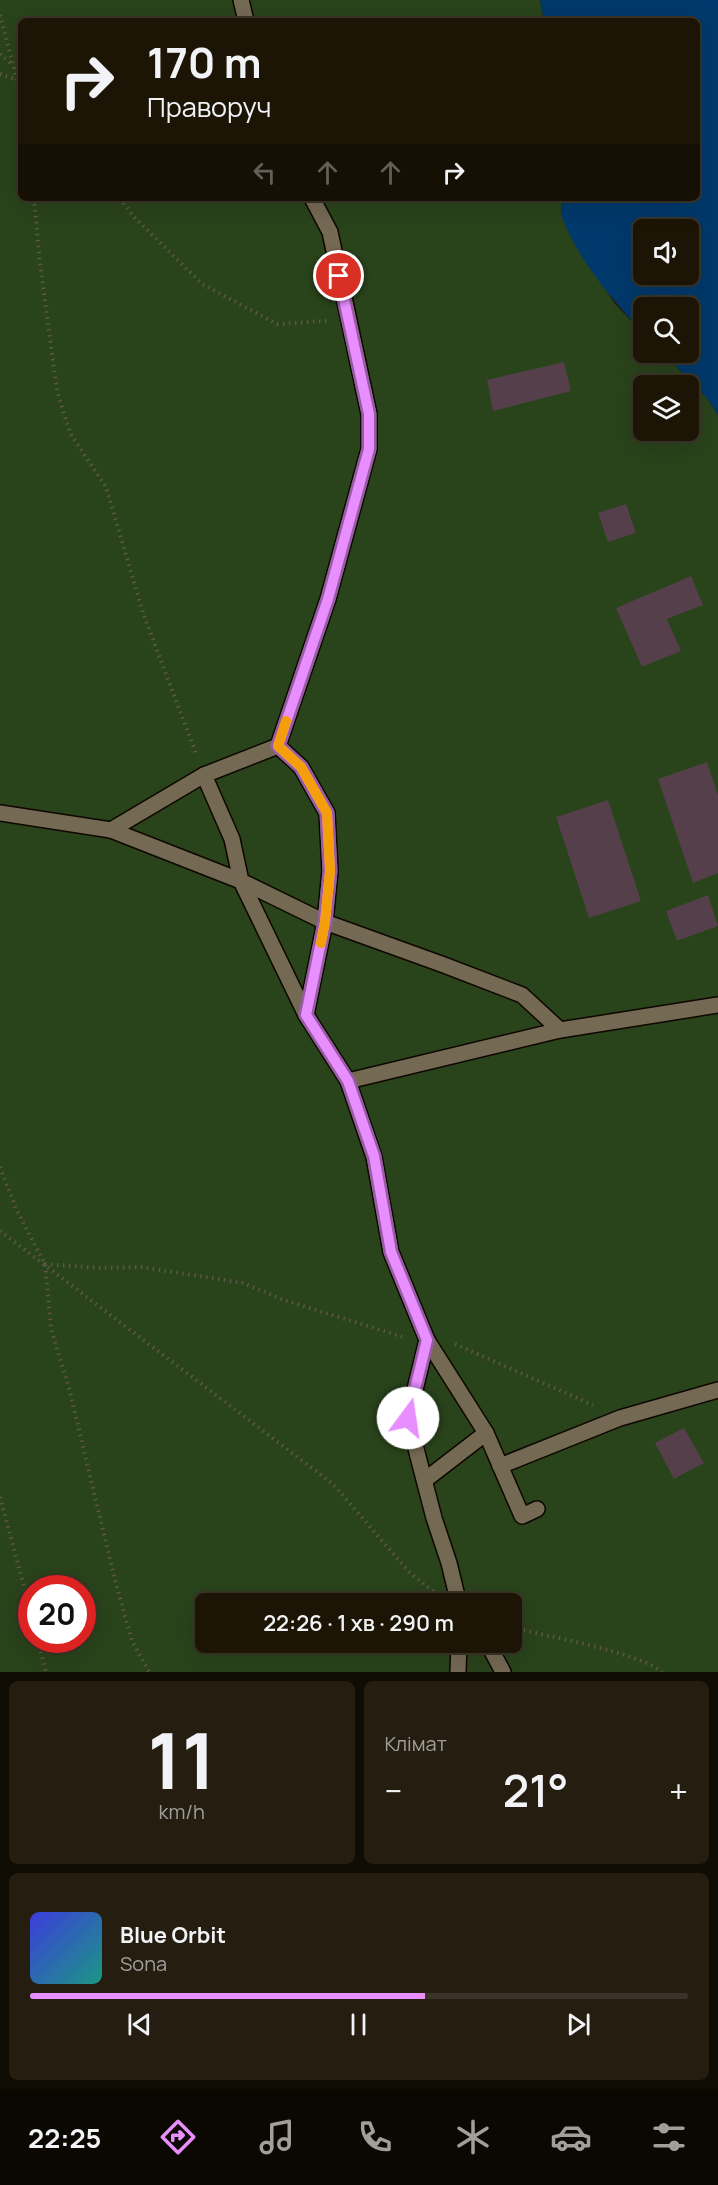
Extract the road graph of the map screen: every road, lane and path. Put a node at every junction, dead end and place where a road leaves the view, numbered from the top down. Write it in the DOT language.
graph roads {
  1 [pos="241,0"];
  2 [pos="0,15"];
  3 [pos="245,18"];
  4 [pos="0,54"];
  5 [pos="14,66"];
  6 [pos="0,74"];
  7 [pos="18,76"];
  8 [pos="18,80"];
  9 [pos="34,201"];
  10 [pos="122,201"];
  11 [pos="314,201"];
  12 [pos="349,320"];
  13 [pos="278,746"];
  14 [pos="204,776"];
  15 [pos="0,813"];
  16 [pos="111,831"];
  17 [pos="241,881"];
  18 [pos="325,922"];
  19 [pos="718,1005"];
  20 [pos="306,1015"];
  21 [pos="560,1030"];
  22 [pos="348,1081"];
  23 [pos="0,1167"];
  24 [pos="0,1231"];
  25 [pos="45,1264"];
  26 [pos="427,1340"];
  27 [pos="718,1390"];
  28 [pos="620,1418"];
  29 [pos="486,1433"];
  30 [pos="500,1466"];
  31 [pos="425,1480"];
  32 [pos="0,1497"];
  33 [pos="537,1509"];
  34 [pos="21,1575"];
  35 [pos="435,1593"];
  36 [pos="456,1593"];
  37 [pos="522,1630"];
  38 [pos="41,1653"];
  39 [pos="459,1653"];
  40 [pos="493,1653"];
  41 [pos="46,1672"];
  42 [pos="149,1672"];
  43 [pos="458,1672"];
  44 [pos="503,1672"];
  45 [pos="662,1672"];
  1 -- 3 [label="lane"];
  2 -- 5 [label="path"];
  4 -- 5 [label="path"];
  5 -- 7 [label="path"];
  6 -- 8 [label="path"];
  9 -- 14 [label="path"];
  10 -- 12 [label="path"];
  11 -- 12 [label="lane"];
  12 -- 13 [label="lane"];
  13 -- 14 [label="lane"];
  13 -- 18 [label="lane"];
  14 -- 16 [label="lane"];
  14 -- 17 [label="lane"];
  15 -- 16 [label="lane"];
  16 -- 17 [label="lane"];
  17 -- 18 [label="lane"];
  17 -- 20 [label="lane"];
  18 -- 20 [label="lane"];
  18 -- 21 [label="lane"];
  19 -- 21 [label="lane"];
  20 -- 22 [label="lane"];
  21 -- 22 [label="lane"];
  22 -- 26 [label="lane"];
  23 -- 25 [label="path"];
  24 -- 25 [label="path"];
  25 -- 26 [label="path"];
  25 -- 35 [label="path"];
  25 -- 42 [label="path"];
  26 -- 28 [label="path"];
  26 -- 29 [label="lane"];
  26 -- 31 [label="lane"];
  27 -- 28 [label="lane"];
  28 -- 30 [label="lane"];
  29 -- 30 [label="lane"];
  29 -- 31 [label="lane"];
  30 -- 33 [label="lane"];
  31 -- 36 [label="lane"];
  32 -- 34 [label="path"];
  37 -- 45 [label="path"];
  38 -- 41 [label="path"];
  39 -- 43 [label="lane"];
  40 -- 44 [label="lane"];
}
